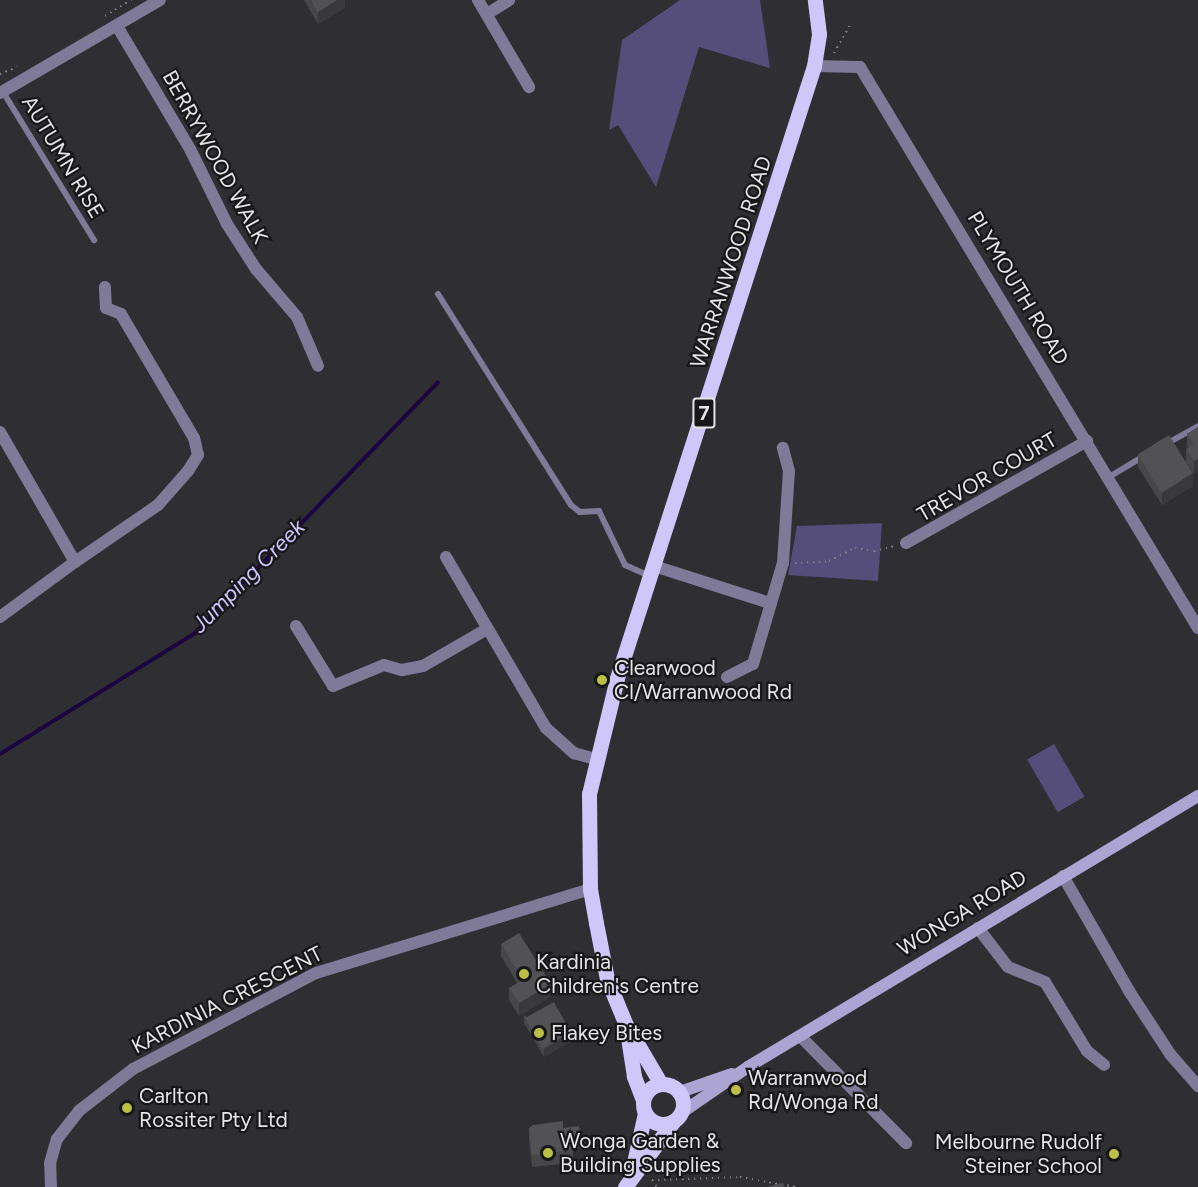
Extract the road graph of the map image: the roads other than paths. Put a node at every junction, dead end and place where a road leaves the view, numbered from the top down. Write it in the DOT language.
graph roads {
  1 [pos="160,0"];
  2 [pos="478,0"];
  3 [pos="509,0"];
  4 [pos="815,0"];
  5 [pos="486,14"];
  6 [pos="117,26"];
  7 [pos="814,66"];
  8 [pos="529,87"];
  9 [pos="2,92"];
  10 [pos="94,240"];
  11 [pos="105,287"];
  12 [pos="438,294"];
  13 [pos="318,366"];
  14 [pos="1198,426"];
  15 [pos="0,432"];
  16 [pos="1087,441"];
  17 [pos="783,448"];
  18 [pos="1109,477"];
  19 [pos="906,543"];
  20 [pos="446,556"];
  21 [pos="75,562"];
  22 [pos="652,571"];
  23 [pos="770,603"];
  24 [pos="0,617"];
  25 [pos="296,626"];
  26 [pos="1198,628"];
  27 [pos="487,629"];
  28 [pos="727,677"];
  29 [pos="595,759"];
  30 [pos="1198,796"];
  31 [pos="1063,876"];
  32 [pos="590,889"];
  33 [pos="978,927"];
  34 [pos="626,1025"];
  35 [pos="800,1036"];
  36 [pos="1104,1065"];
  37 [pos="748,1067"];
  38 [pos="661,1084"];
  39 [pos="1198,1086"];
  40 [pos="680,1092"];
  41 [pos="644,1107"];
  42 [pos="677,1117"];
  43 [pos="906,1143"];
  44 [pos="628,1183"];
  45 [pos="51,1187"];
  1 -- 6 [label="street"];
  2 -- 5 [label="street"];
  3 -- 5 [label="street"];
  4 -- 7 [label="main road, 7"];
  5 -- 8 [label="street"];
  6 -- 9 [label="street"];
  6 -- 13 [label="street, BERRYWOOD WALK"];
  7 -- 16 [label="street, PLYMOUTH ROAD"];
  7 -- 22 [label="main road, WARRANWOOD ROAD / 7"];
  9 -- 10 [label="lane, AUTUMN RISE"];
  11 -- 21 [label="street"];
  12 -- 22 [label="lane"];
  14 -- 18 [label="lane"];
  15 -- 21 [label="street"];
  16 -- 18 [label="street, PLYMOUTH ROAD"];
  16 -- 19 [label="street, TREVOR COURT"];
  17 -- 23 [label="street"];
  18 -- 26 [label="street, PLYMOUTH ROAD"];
  20 -- 27 [label="street"];
  21 -- 24 [label="street"];
  22 -- 23 [label="street"];
  22 -- 29 [label="main road, WARRANWOOD ROAD / 7"];
  23 -- 28 [label="street"];
  25 -- 27 [label="street"];
  27 -- 29 [label="street"];
  29 -- 32 [label="main road, WARRANWOOD ROAD / 7"];
  30 -- 31 [label="main road, WONGA ROAD"];
  31 -- 33 [label="main road, WONGA ROAD"];
  31 -- 39 [label="street"];
  32 -- 34 [label="main road, WARRANWOOD ROAD / 7"];
  32 -- 45 [label="street, KARDINIA CRESCENT"];
  33 -- 35 [label="main road, WONGA ROAD"];
  33 -- 36 [label="street"];
  34 -- 38 [label="main road, WARRANWOOD ROAD / 7"];
  34 -- 41 [label="main road, WARRANWOOD ROAD / 7"];
  35 -- 37 [label="main road, WONGA ROAD"];
  35 -- 43 [label="street"];
  37 -- 40 [label="main road, WONGA ROAD"];
  37 -- 42 [label="main road, WONGA ROAD"];
  38 -- 40 [label="main road"];
  38 -- 41 [label="main road"];
  40 -- 42 [label="main road"];
  41 -- 42 [label="main road"];
  41 -- 44 [label="main road, WONGA ROAD"];
  42 -- 44 [label="main road, WONGA ROAD"];
}
